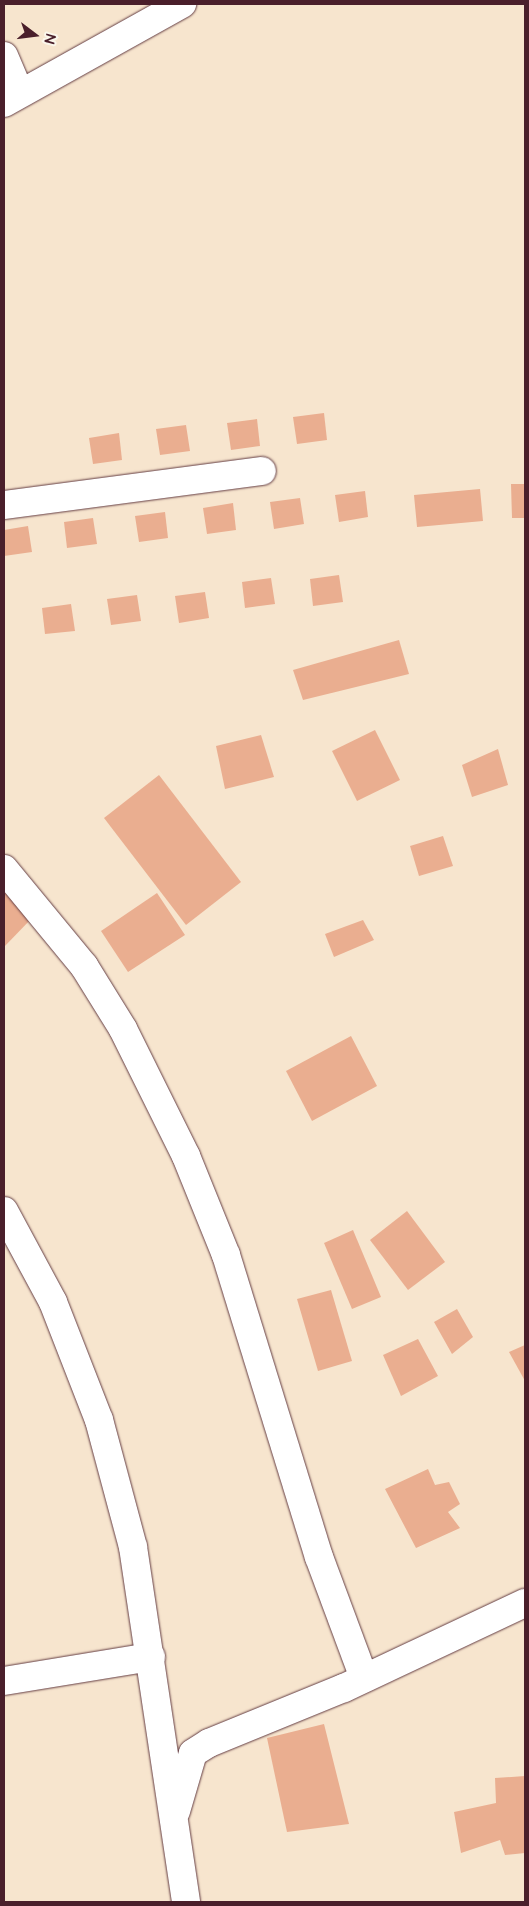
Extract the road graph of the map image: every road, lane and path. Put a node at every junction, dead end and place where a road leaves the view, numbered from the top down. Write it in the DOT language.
graph roads {
  1 [pos="182,4"];
  2 [pos="4,56"];
  3 [pos="12,97"];
  4 [pos="262,471"];
  5 [pos="4,505"];
  6 [pos="4,869"];
  7 [pos="4,1211"];
  8 [pos="525,1603"];
  9 [pos="151,1657"];
  10 [pos="364,1678"];
  11 [pos="4,1681"];
  12 [pos="176,1811"];
  13 [pos="186,1902"];
  1 -- 3 [label="street"];
  2 -- 3 [label="street"];
  4 -- 5 [label="street"];
  6 -- 10 [label="street"];
  7 -- 9 [label="street"];
  8 -- 10 [label="street"];
  9 -- 11 [label="street"];
  9 -- 12 [label="street"];
  10 -- 12 [label="street"];
  12 -- 13 [label="street"];
}
